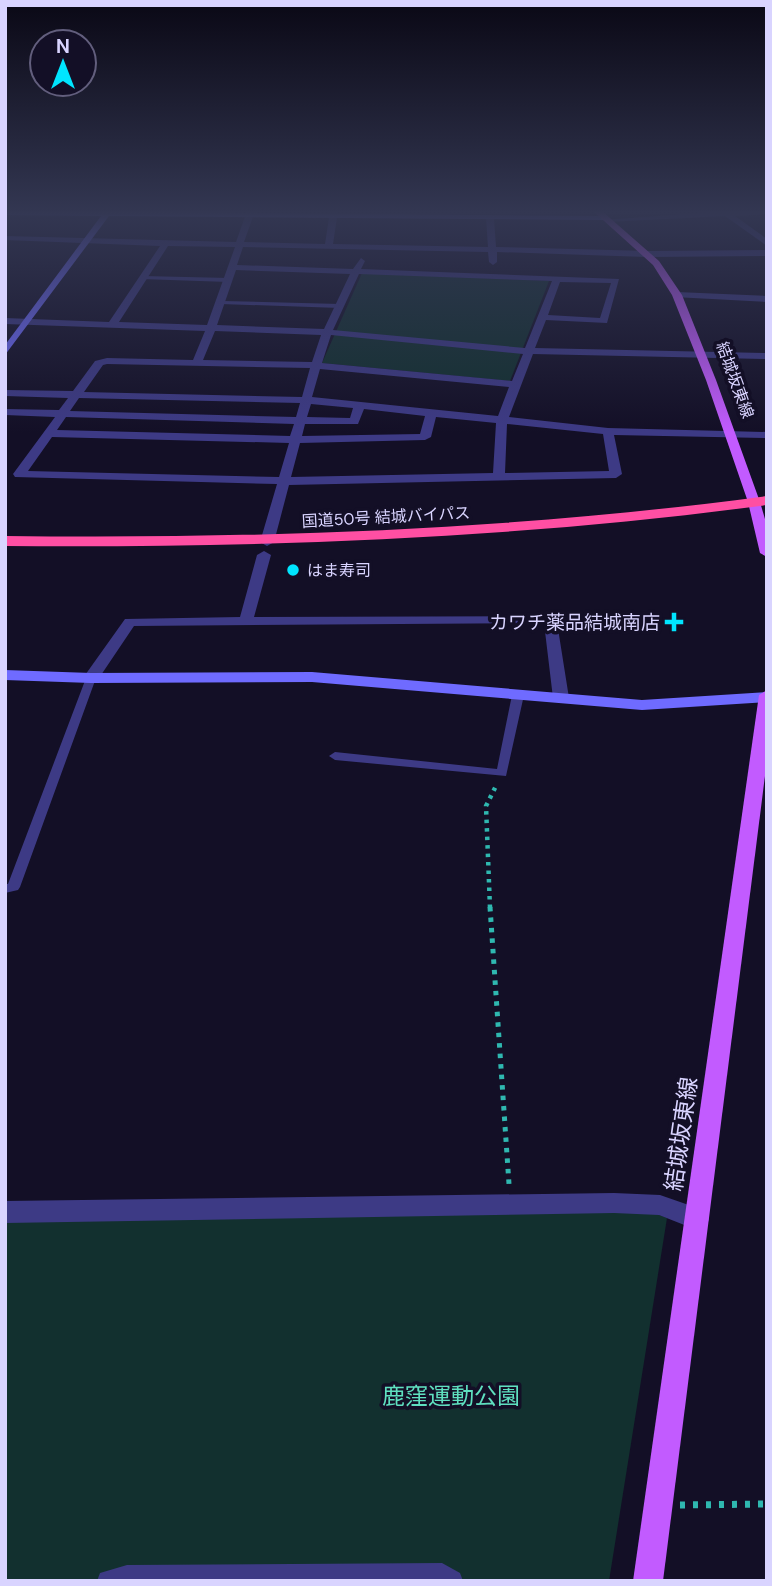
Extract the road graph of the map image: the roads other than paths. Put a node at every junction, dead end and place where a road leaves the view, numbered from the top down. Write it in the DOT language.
graph roads {
  1 [pos="55,285"];
  2 [pos="138,285"];
  3 [pos="228,285"];
  4 [pos="351,285"];
  5 [pos="554,285"];
  6 [pos="615,285"];
  7 [pos="671,285"];
  8 [pos="677,295"];
  9 [pos="767,299"];
  10 [pos="223,303"];
  11 [pos="340,306"];
  12 [pos="541,317"];
  13 [pos="5,321"];
  14 [pos="28,323"];
  15 [pos="112,326"];
  16 [pos="212,329"];
  17 [pos="327,332"];
  18 [pos="527,351"];
  19 [pos="5,352"];
  20 [pos="702,355"];
  21 [pos="767,356"];
  22 [pos="197,363"];
  23 [pos="316,365"];
  24 [pos="517,384"];
  25 [pos="5,393"];
  26 [pos="77,395"];
  27 [pos="306,400"];
  28 [pos="360,405"];
  29 [pos="5,412"];
  30 [pos="432,412"];
  31 [pos="63,414"];
  32 [pos="301,420"];
  33 [pos="502,421"];
  34 [pos="608,431"];
  35 [pos="49,433"];
  36 [pos="730,434"];
  37 [pos="767,435"];
  38 [pos="295,440"];
  39 [pos="499,477"];
  40 [pos="284,481"];
  41 [pos="761,508"];
  42 [pos="5,541"];
  43 [pos="265,548"];
  44 [pos="767,553"];
  45 [pos="5,554"];
  46 [pos="246,620"];
  47 [pos="5,675"];
  48 [pos="91,678"];
  49 [pos="518,695"];
  50 [pos="766,696"];
  51 [pos="561,698"];
  52 [pos="335,756"];
  53 [pos="5,889"];
  54 [pos="5,1212"];
  55 [pos="697,1219"];
  56 [pos="108,1581"];
  57 [pos="452,1581"];
  58 [pos="648,1581"];
  1 -- 14 [label="street"];
  2 -- 15 [label="street"];
  3 -- 10 [label="street"];
  4 -- 11 [label="street"];
  5 -- 12 [label="street"];
  6 -- 12 [label="street"];
  7 -- 8 [label="main road, 結城坂東線"];
  8 -- 9 [label="street"];
  8 -- 20 [label="main road, 結城坂東線"];
  10 -- 11 [label="lane"];
  10 -- 16 [label="street"];
  11 -- 17 [label="street"];
  12 -- 18 [label="street"];
  13 -- 14 [label="street"];
  14 -- 15 [label="street"];
  14 -- 19 [label="street"];
  15 -- 16 [label="street"];
  16 -- 17 [label="street"];
  16 -- 22 [label="street"];
  17 -- 18 [label="street"];
  17 -- 23 [label="street"];
  18 -- 20 [label="street"];
  18 -- 24 [label="street"];
  20 -- 21 [label="street"];
  20 -- 36 [label="main road, 結城坂東線"];
  22 -- 23 [label="street"];
  22 -- 26 [label="street"];
  23 -- 24 [label="street"];
  23 -- 27 [label="street"];
  24 -- 33 [label="street"];
  25 -- 26 [label="street"];
  26 -- 27 [label="street"];
  26 -- 31 [label="street"];
  27 -- 28 [label="street"];
  27 -- 32 [label="street"];
  28 -- 30 [label="street"];
  28 -- 32 [label="street"];
  29 -- 31 [label="street"];
  30 -- 33 [label="street"];
  30 -- 38 [label="street"];
  31 -- 32 [label="street"];
  31 -- 35 [label="street"];
  32 -- 38 [label="street"];
  33 -- 34 [label="street"];
  33 -- 39 [label="street"];
  34 -- 36 [label="street"];
  34 -- 39 [label="street"];
  35 -- 38 [label="street"];
  35 -- 40 [label="street"];
  36 -- 37 [label="street"];
  36 -- 41 [label="main road, 結城坂東線"];
  38 -- 40 [label="street"];
  39 -- 40 [label="street"];
  40 -- 43 [label="street"];
  41 -- 43 [label="highway, 国道50号 結城バイパス"];
  41 -- 44 [label="main road, 結城坂東線"];
  42 -- 43 [label="highway, 国道50号 結城バイパス"];
  43 -- 45 [label="highway, 国道50号 結城バイパス"];
  43 -- 46 [label="street"];
  46 -- 48 [label="street"];
  46 -- 51 [label="street"];
  47 -- 48 [label="street"];
  48 -- 49 [label="street"];
  48 -- 53 [label="lane"];
  49 -- 51 [label="street"];
  49 -- 52 [label="lane"];
  50 -- 51 [label="street"];
  50 -- 55 [label="main road, 結城坂東線"];
  54 -- 55 [label="street"];
  55 -- 58 [label="main road, 結城坂東線"];
  56 -- 57 [label="lane"];
}
